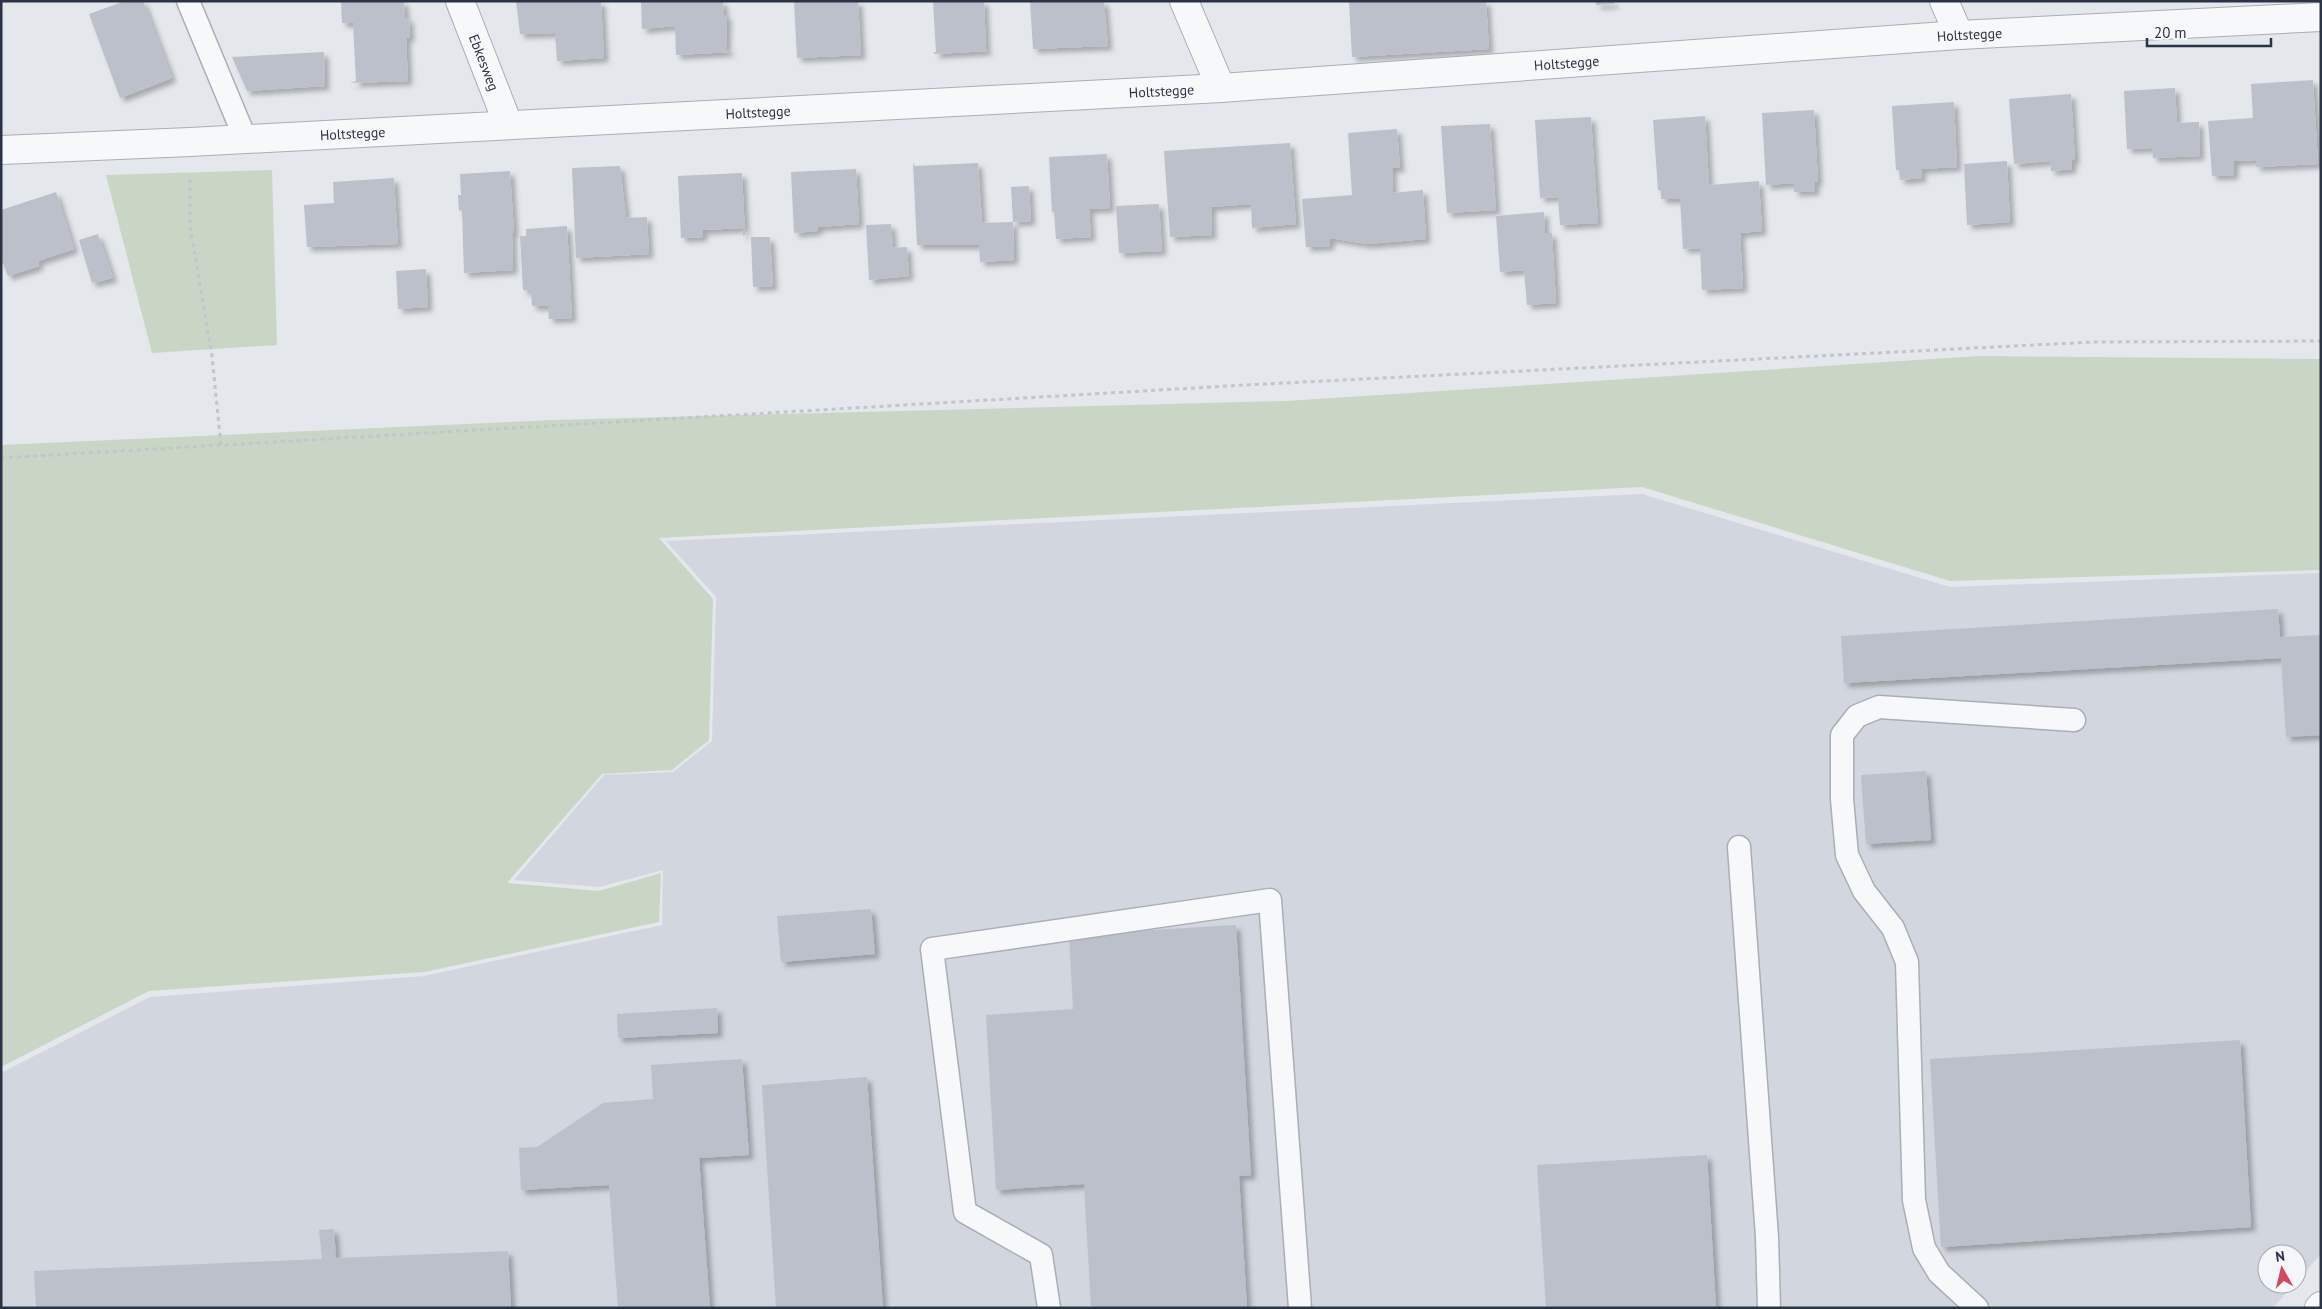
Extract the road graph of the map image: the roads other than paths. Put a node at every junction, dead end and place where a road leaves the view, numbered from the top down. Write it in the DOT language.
graph roads {
  1 [pos="188,1"];
  2 [pos="460,1"];
  3 [pos="1184,1"];
  4 [pos="1944,1"];
  5 [pos="2321,17"];
  6 [pos="1959,35"];
  7 [pos="1221,88"];
  8 [pos="508,124"];
  9 [pos="245,138"];
  10 [pos="1,150"];
  11 [pos="2074,720"];
  12 [pos="1739,847"];
  13 [pos="1049,1308"];
  14 [pos="1300,1308"];
  15 [pos="1769,1308"];
  16 [pos="1977,1308"];
  1 -- 9 [label="lane"];
  2 -- 8 [label="street, Ebkesweg"];
  3 -- 7 [label="street"];
  4 -- 6 [label="street"];
  5 -- 6 [label="street, Holtstegge"];
  6 -- 7 [label="street, Holtstegge"];
  7 -- 8 [label="street, Holtstegge"];
  8 -- 9 [label="street, Holtstegge"];
  9 -- 10 [label="street, Holtstegge"];
  11 -- 16 [label="lane"];
  12 -- 15 [label="lane"];
  13 -- 14 [label="lane"];
}
